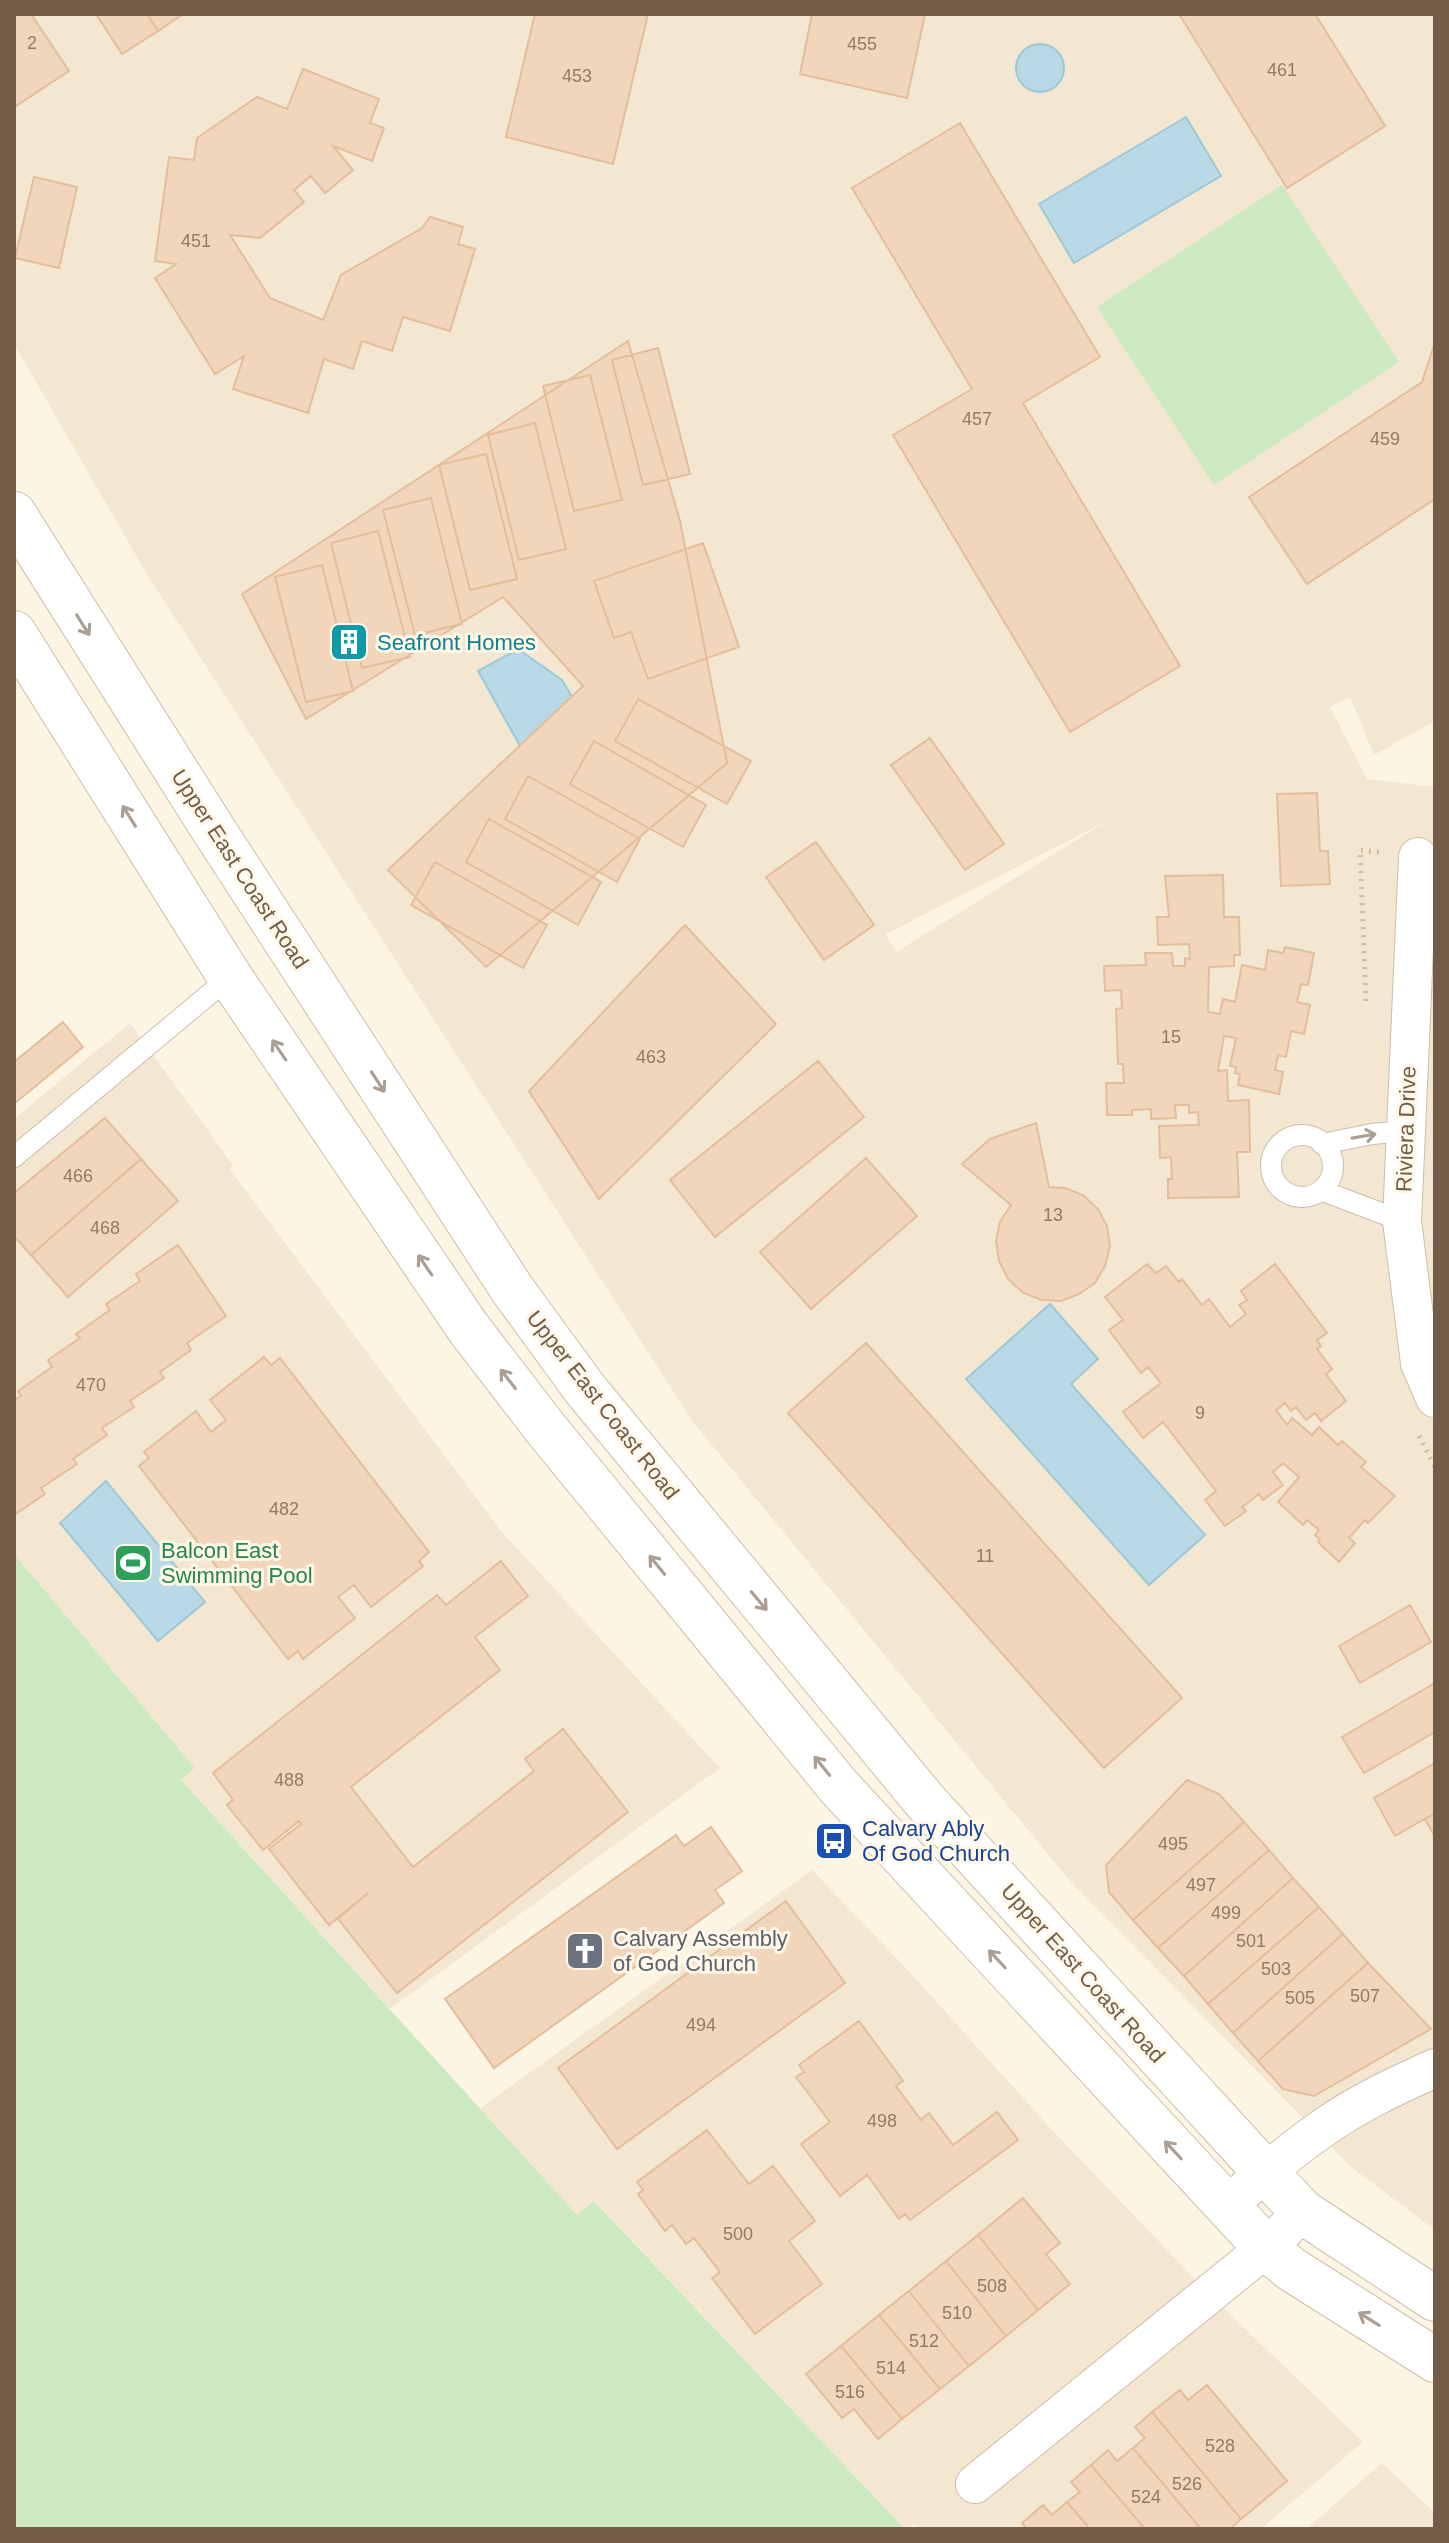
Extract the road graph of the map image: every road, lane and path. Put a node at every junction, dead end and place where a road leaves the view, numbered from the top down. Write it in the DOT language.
graph roads {
  1 [pos="14,514"];
  2 [pos="14,633"];
  3 [pos="1418,857"];
  4 [pos="230,977"];
  5 [pos="1406,1131"];
  6 [pos="1322,1144"];
  7 [pos="14,1157"];
  8 [pos="1323,1191"];
  9 [pos="1402,1221"];
  10 [pos="1435,1398"];
  11 [pos="1435,2068"];
  12 [pos="1265,2172"];
  13 [pos="1226,2207"];
  14 [pos="1303,2212"];
  15 [pos="1266,2248"];
  16 [pos="1435,2299"];
  17 [pos="1435,2360"];
  18 [pos="975,2484"];
  1 -- 12 [label="main road, Upper East Coast Road, one-way"];
  4 -- 2 [label="main road, one-way"];
  3 -- 5 [label="street, Riviera Drive"];
  4 -- 7 [label="lane"];
  13 -- 4 [label="main road, one-way"];
  6 -- 5 [label="lane, one-way"];
  5 -- 9 [label="street, Riviera Drive"];
  6 -- 8 [label="lane"];
  6 -- 8 [label="lane"];
  8 -- 9 [label="lane"];
  9 -- 10 [label="street, Riviera Drive"];
  11 -- 12 [label="street"];
  12 -- 13 [label="street"];
  12 -- 14 [label="main road, Upper East Coast Road"];
  13 -- 15 [label="main road"];
  14 -- 15 [label="street"];
  14 -- 16 [label="main road, Upper East Coast Road"];
  17 -- 15 [label="main road, one-way"];
  15 -- 18 [label="street"];
}
